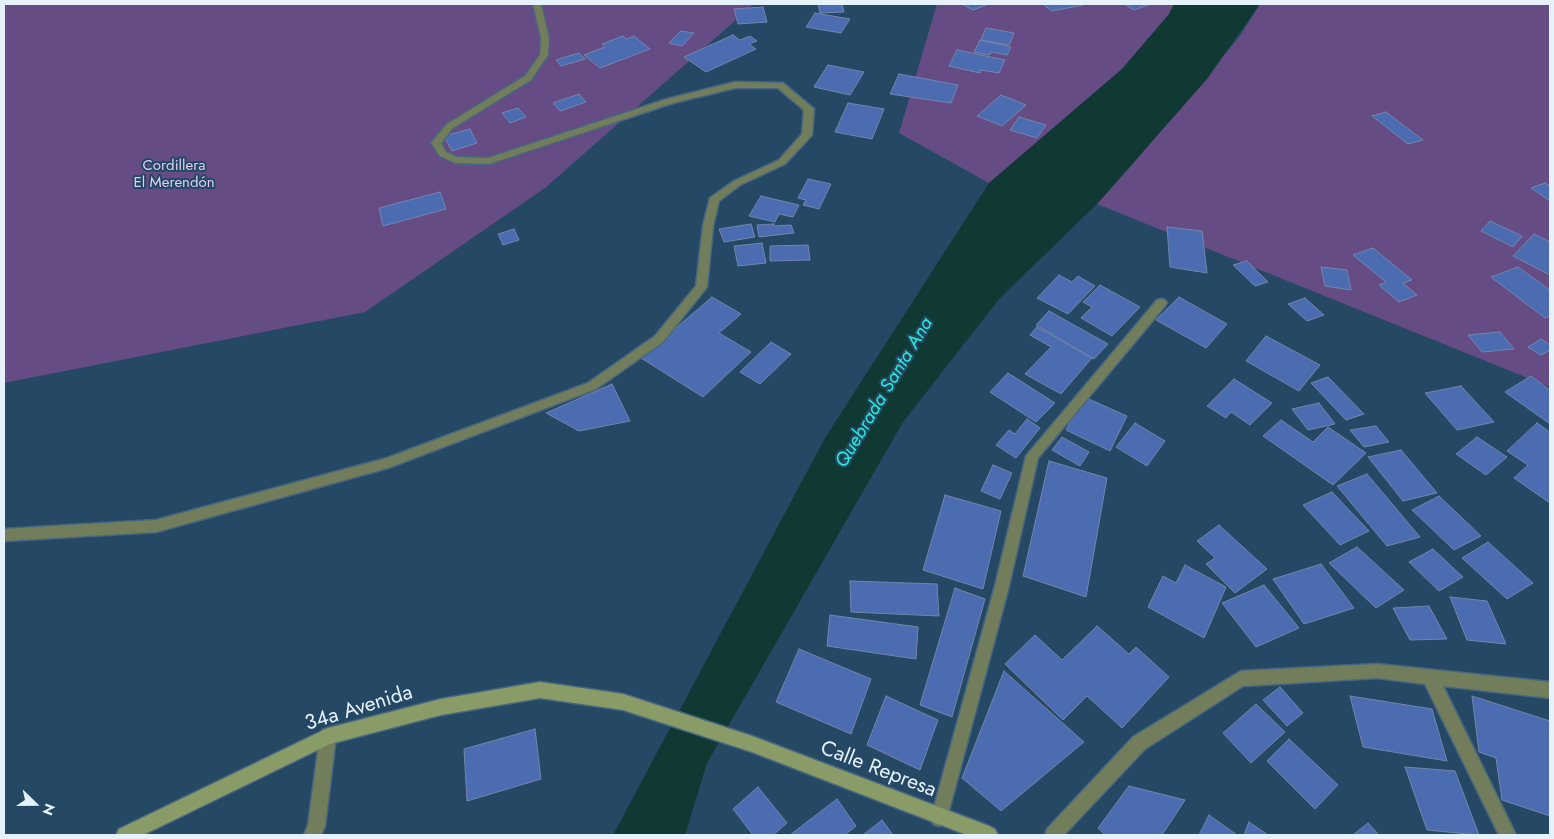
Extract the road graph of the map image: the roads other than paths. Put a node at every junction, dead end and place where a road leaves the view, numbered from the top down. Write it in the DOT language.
graph roads {
  1 [pos="537,4"];
  2 [pos="1161,303"];
  3 [pos="4,535"];
  4 [pos="1432,679"];
  5 [pos="1550,690"];
  6 [pos="328,736"];
  7 [pos="752,744"];
  8 [pos="939,818"];
  9 [pos="125,835"];
  10 [pos="312,835"];
  11 [pos="989,835"];
  12 [pos="1053,835"];
  13 [pos="1508,835"];
  1 -- 3 [label="street"];
  2 -- 8 [label="street"];
  4 -- 5 [label="street"];
  4 -- 12 [label="street"];
  4 -- 13 [label="street"];
  6 -- 7 [label="street, 34a Avenida"];
  6 -- 9 [label="street, 34a Avenida"];
  6 -- 10 [label="street"];
  7 -- 8 [label="street, Calle Represa"];
  8 -- 11 [label="street, Calle Represa"];
}
